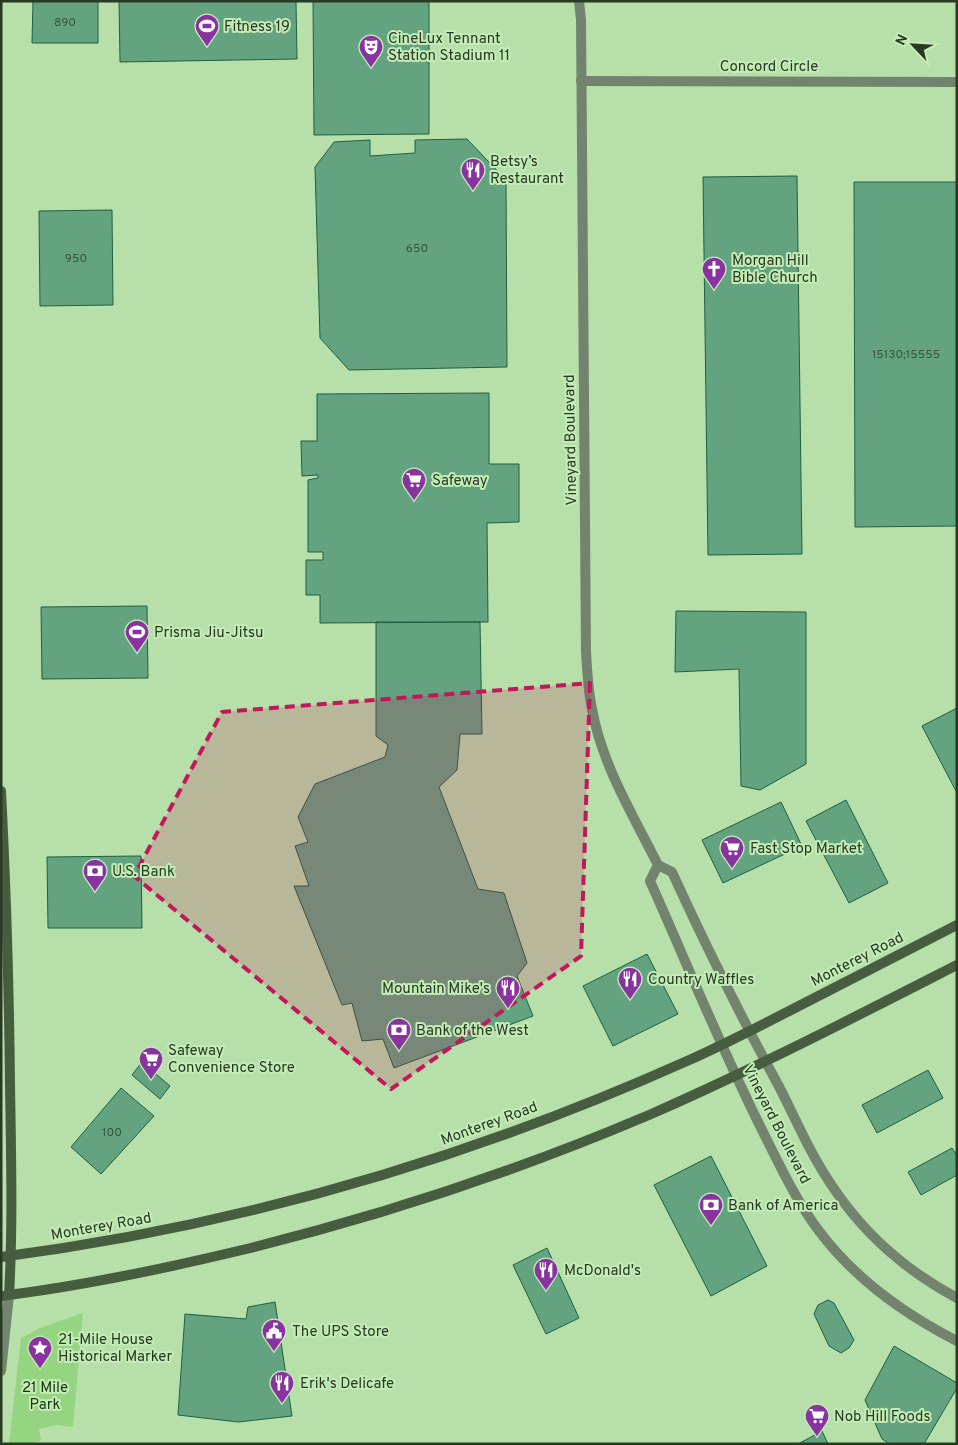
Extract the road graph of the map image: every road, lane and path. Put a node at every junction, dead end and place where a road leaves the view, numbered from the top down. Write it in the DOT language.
graph roads {
  1 [pos="579,1"];
  2 [pos="581,81"];
  3 [pos="957,82"];
  4 [pos="1,791"];
  5 [pos="658,865"];
  6 [pos="957,925"];
  7 [pos="957,965"];
  8 [pos="749,1031"];
  9 [pos="722,1045"];
  10 [pos="765,1061"];
  11 [pos="736,1076"];
  12 [pos="6,1257"];
  13 [pos="5,1296"];
  14 [pos="957,1298"];
  15 [pos="957,1340"];
  16 [pos="1,1371"];
  1 -- 2 [label="street, Vineyard Boulevard"];
  2 -- 3 [label="street, Concord Circle"];
  2 -- 5 [label="street, Vineyard Boulevard"];
  4 -- 12 [label="main road"];
  5 -- 8 [label="street, Vineyard Boulevard"];
  5 -- 9 [label="street, Vineyard Boulevard"];
  6 -- 8 [label="main road, Monterey Road"];
  7 -- 10 [label="main road"];
  8 -- 9 [label="main road, Monterey Road"];
  8 -- 10 [label="street, Vineyard Boulevard"];
  9 -- 11 [label="street, Vineyard Boulevard"];
  9 -- 12 [label="main road, Monterey Road"];
  10 -- 11 [label="main road"];
  10 -- 14 [label="street, Vineyard Boulevard"];
  11 -- 13 [label="main road"];
  11 -- 15 [label="street, Vineyard Boulevard"];
  12 -- 13 [label="main road"];
  13 -- 16 [label="street"];
}
